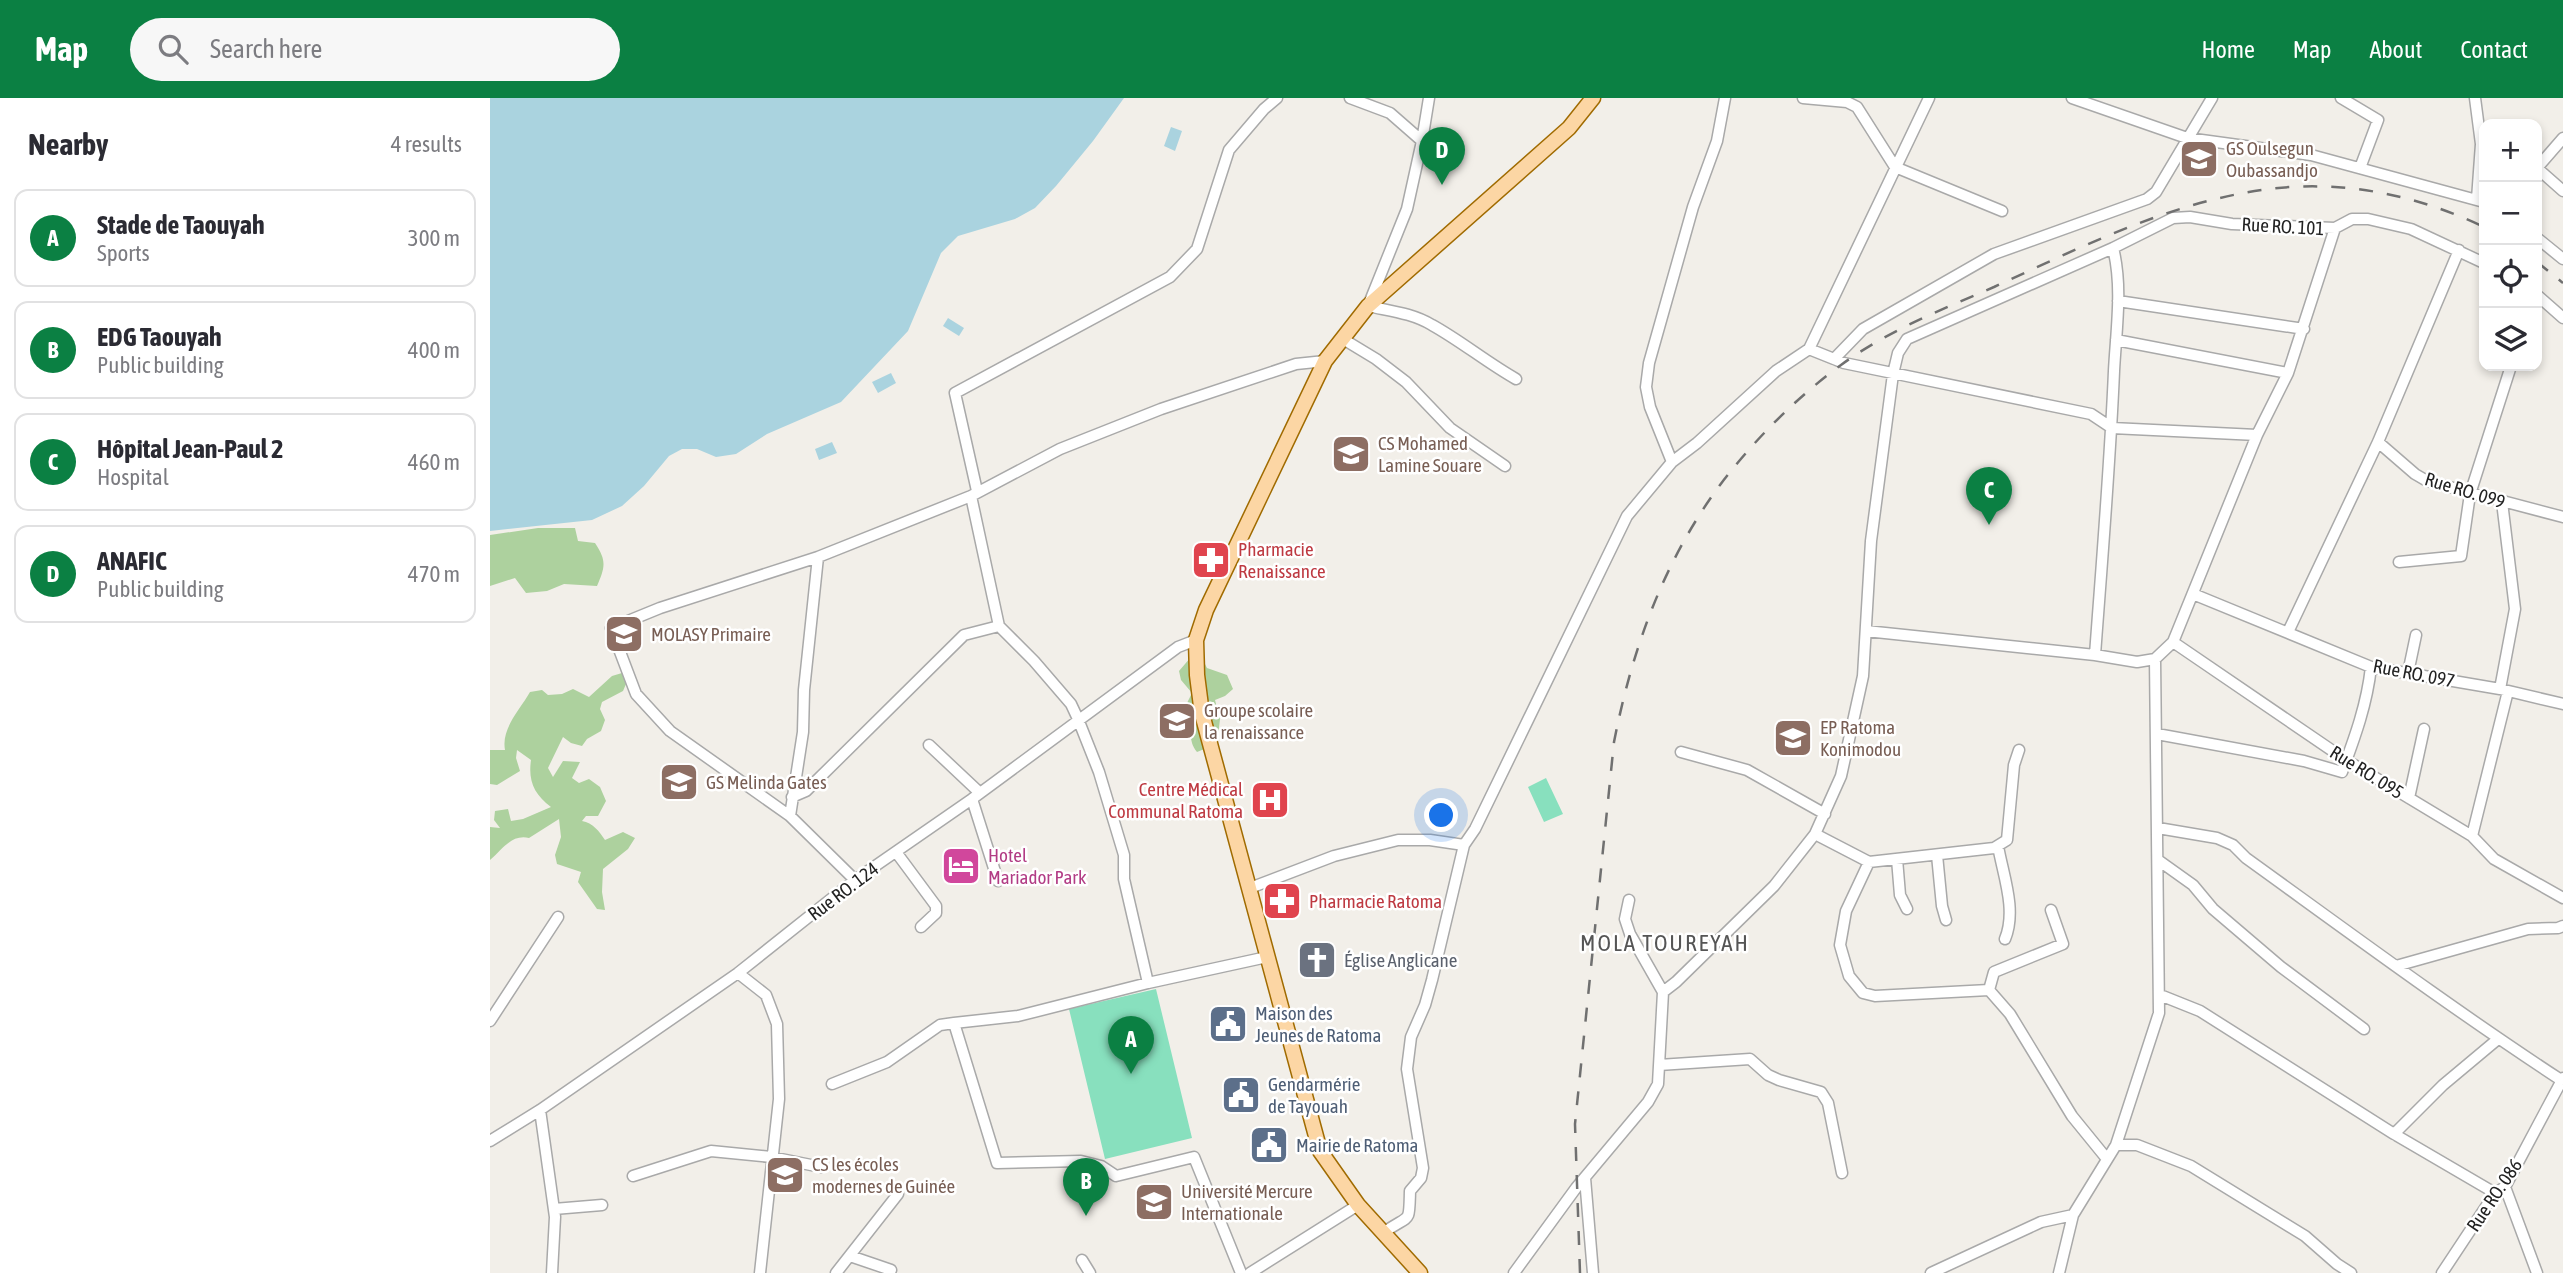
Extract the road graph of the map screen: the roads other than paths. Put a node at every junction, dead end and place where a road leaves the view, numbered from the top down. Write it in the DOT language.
graph roads {
  1 [pos="1277,98"];
  2 [pos="1350,98"];
  3 [pos="1429,98"];
  4 [pos="1593,98"];
  5 [pos="1725,98"];
  6 [pos="1803,98"];
  7 [pos="1929,98"];
  8 [pos="2072,98"];
  9 [pos="2212,98"];
  10 [pos="2341,98"];
  11 [pos="2475,98"];
  12 [pos="2187,138"];
  13 [pos="2563,138"];
  14 [pos="1422,141"];
  15 [pos="2542,162"];
  16 [pos="1895,167"];
  17 [pos="2360,167"];
  18 [pos="2542,172"];
  19 [pos="2481,182"];
  20 [pos="2563,191"];
  21 [pos="2479,199"];
  22 [pos="2002,211"];
  23 [pos="2335,229"];
  24 [pos="2542,242"];
  25 [pos="2113,248"];
  26 [pos="2459,250"];
  27 [pos="2563,259"];
  28 [pos="2479,260"];
  29 [pos="2542,299"];
  30 [pos="2118,301"];
  31 [pos="1368,306"];
  32 [pos="2563,318"];
  33 [pos="2304,329"];
  34 [pos="1343,339"];
  35 [pos="2116,340"];
  36 [pos="1809,349"];
  37 [pos="1834,359"];
  38 [pos="1325,361"];
  39 [pos="2509,371"];
  40 [pos="2288,373"];
  41 [pos="1893,374"];
  42 [pos="1516,379"];
  43 [pos="2112,428"];
  44 [pos="2257,435"];
  45 [pos="2378,442"];
  46 [pos="1672,462"];
  47 [pos="1505,466"];
  48 [pos="974,493"];
  49 [pos="2470,494"];
  50 [pos="2502,502"];
  51 [pos="2563,517"];
  52 [pos="818,557"];
  53 [pos="2399,562"];
  54 [pos="2193,594"];
  55 [pos="999,626"];
  56 [pos="1866,631"];
  57 [pos="2288,632"];
  58 [pos="2416,635"];
  59 [pos="1196,640"];
  60 [pos="2173,642"];
  61 [pos="2095,655"];
  62 [pos="2155,659"];
  63 [pos="2371,667"];
  64 [pos="2408,673"];
  65 [pos="2504,690"];
  66 [pos="2563,704"];
  67 [pos="1078,719"];
  68 [pos="2424,729"];
  69 [pos="2157,734"];
  70 [pos="929,745"];
  71 [pos="2019,750"];
  72 [pos="1681,752"];
  73 [pos="2346,760"];
  74 [pos="976,796"];
  75 [pos="792,797"];
  76 [pos="2409,798"];
  77 [pos="1825,814"];
  78 [pos="790,816"];
  79 [pos="2158,828"];
  80 [pos="1815,834"];
  81 [pos="2472,836"];
  82 [pos="1464,845"];
  83 [pos="1998,846"];
  84 [pos="896,852"];
  85 [pos="1937,855"];
  86 [pos="1897,859"];
  87 [pos="2158,860"];
  88 [pos="1869,862"];
  89 [pos="855,880"];
  90 [pos="998,881"];
  91 [pos="1250,888"];
  92 [pos="2563,898"];
  93 [pos="1629,900"];
  94 [pos="1907,909"];
  95 [pos="2052,910"];
  96 [pos="558,917"];
  97 [pos="1946,920"];
  98 [pos="2563,926"];
  99 [pos="921,927"];
  100 [pos="2005,939"];
  101 [pos="1267,957"];
  102 [pos="2396,966"];
  103 [pos="738,973"];
  104 [pos="1149,983"];
  105 [pos="1989,990"];
  106 [pos="1663,992"];
  107 [pos="2160,995"];
  108 [pos="490,1021"];
  109 [pos="954,1023"];
  110 [pos="2364,1029"];
  111 [pos="2498,1039"];
  112 [pos="1659,1065"];
  113 [pos="2562,1079"];
  114 [pos="832,1084"];
  115 [pos="540,1110"];
  116 [pos="2394,1134"];
  117 [pos="490,1141"];
  118 [pos="2116,1144"];
  119 [pos="771,1157"];
  120 [pos="2107,1159"];
  121 [pos="821,1167"];
  122 [pos="1842,1173"];
  123 [pos="633,1176"];
  124 [pos="1585,1178"];
  125 [pos="2500,1190"];
  126 [pos="898,1194"];
  127 [pos="602,1205"];
  128 [pos="1358,1205"];
  129 [pos="554,1209"];
  130 [pos="2073,1215"];
  131 [pos="1383,1233"];
  132 [pos="850,1256"];
  133 [pos="1082,1260"];
  134 [pos="891,1270"];
  135 [pos="552,1273"];
  136 [pos="760,1273"];
  137 [pos="836,1273"];
  138 [pos="1090,1273"];
  139 [pos="1241,1273"];
  140 [pos="1250,1273"];
  141 [pos="1420,1273"];
  142 [pos="1514,1273"];
  143 [pos="1592,1273"];
  144 [pos="1931,1273"];
  145 [pos="2059,1273"];
  146 [pos="2351,1273"];
  147 [pos="2442,1273"];
  148 [pos="2537,1273"];
  1 -- 48 [label="street"];
  2 -- 14 [label="street"];
  3 -- 14 [label="street"];
  4 -- 31 [label="main road"];
  5 -- 46 [label="street"];
  6 -- 16 [label="street"];
  7 -- 16 [label="street"];
  8 -- 12 [label="street"];
  9 -- 12 [label="street"];
  10 -- 17 [label="street"];
  11 -- 19 [label="street"];
  12 -- 17 [label="street"];
  12 -- 37 [label="street"];
  13 -- 15 [label="street"];
  14 -- 31 [label="street"];
  16 -- 22 [label="street"];
  16 -- 36 [label="street"];
  17 -- 21 [label="street"];
  18 -- 20 [label="street"];
  23 -- 25 [label="street, Rue RO. 101"];
  23 -- 26 [label="street, Rue RO. 101"];
  23 -- 33 [label="street"];
  24 -- 27 [label="street"];
  25 -- 30 [label="street"];
  25 -- 41 [label="street, Rue RO. 101"];
  26 -- 28 [label="street, Rue RO. 101"];
  26 -- 45 [label="street"];
  29 -- 32 [label="street"];
  30 -- 33 [label="street"];
  30 -- 35 [label="street"];
  31 -- 34 [label="main road"];
  31 -- 42 [label="street"];
  33 -- 40 [label="street"];
  34 -- 38 [label="main road"];
  34 -- 47 [label="street"];
  35 -- 40 [label="street"];
  35 -- 43 [label="street"];
  36 -- 37 [label="street"];
  36 -- 46 [label="street"];
  37 -- 41 [label="street"];
  38 -- 48 [label="street"];
  38 -- 59 [label="main road"];
  39 -- 49 [label="street"];
  40 -- 44 [label="street"];
  41 -- 43 [label="street"];
  41 -- 56 [label="street, Rue RO. 101"];
  43 -- 44 [label="street"];
  43 -- 61 [label="street"];
  44 -- 54 [label="street"];
  45 -- 49 [label="street, Rue RO. 099"];
  45 -- 57 [label="street"];
  46 -- 82 [label="street"];
  48 -- 52 [label="street"];
  48 -- 55 [label="street"];
  49 -- 50 [label="street, Rue RO. 099"];
  49 -- 53 [label="street"];
  50 -- 51 [label="street, Rue RO. 099"];
  50 -- 65 [label="street"];
  52 -- 75 [label="street"];
  52 -- 78 [label="street"];
  54 -- 57 [label="street, Rue RO. 097"];
  54 -- 60 [label="street"];
  55 -- 67 [label="street"];
  55 -- 75 [label="street"];
  56 -- 61 [label="street"];
  56 -- 77 [label="street, Rue RO. 101"];
  57 -- 63 [label="street, Rue RO. 097"];
  58 -- 64 [label="street"];
  59 -- 67 [label="street, Rue RO. 124"];
  59 -- 91 [label="main road"];
  60 -- 62 [label="street"];
  60 -- 73 [label="street, Rue RO. 095"];
  61 -- 62 [label="street"];
  62 -- 69 [label="street"];
  63 -- 64 [label="street, Rue RO. 097"];
  63 -- 73 [label="street"];
  64 -- 65 [label="street, Rue RO. 097"];
  65 -- 66 [label="street, Rue RO. 097"];
  65 -- 81 [label="street"];
  67 -- 74 [label="street, Rue RO. 124"];
  67 -- 104 [label="street"];
  68 -- 76 [label="street"];
  69 -- 73 [label="street"];
  69 -- 79 [label="street"];
  70 -- 74 [label="street"];
  71 -- 83 [label="street"];
  72 -- 77 [label="street"];
  73 -- 76 [label="street, Rue RO. 095"];
  74 -- 84 [label="street, Rue RO. 124"];
  74 -- 90 [label="street"];
  75 -- 78 [label="street"];
  76 -- 81 [label="street, Rue RO. 095"];
  77 -- 80 [label="street, Rue RO. 101"];
  78 -- 89 [label="street"];
  79 -- 87 [label="street"];
  79 -- 102 [label="street"];
  80 -- 88 [label="street"];
  80 -- 106 [label="street, Rue RO. 101"];
  81 -- 92 [label="street, Rue RO. 095"];
  82 -- 91 [label="street"];
  82 -- 131 [label="street"];
  83 -- 85 [label="street"];
  83 -- 100 [label="street"];
  84 -- 89 [label="street, Rue RO. 124"];
  84 -- 99 [label="street"];
  85 -- 86 [label="street"];
  85 -- 97 [label="street"];
  86 -- 88 [label="street"];
  86 -- 94 [label="street"];
  87 -- 107 [label="street"];
  87 -- 110 [label="street"];
  88 -- 105 [label="street"];
  89 -- 103 [label="street, Rue RO. 124"];
  91 -- 101 [label="main road"];
  93 -- 106 [label="street"];
  95 -- 105 [label="street"];
  96 -- 108 [label="street"];
  98 -- 102 [label="street"];
  101 -- 104 [label="street"];
  101 -- 128 [label="main road"];
  102 -- 111 [label="street"];
  103 -- 115 [label="street, Rue RO. 124"];
  103 -- 119 [label="street"];
  104 -- 109 [label="street"];
  105 -- 120 [label="street"];
  106 -- 112 [label="street"];
  107 -- 116 [label="street"];
  107 -- 118 [label="street"];
  109 -- 114 [label="street"];
  109 -- 139 [label="street"];
  111 -- 113 [label="street"];
  111 -- 116 [label="street"];
  112 -- 122 [label="street"];
  112 -- 124 [label="street"];
  113 -- 125 [label="street, Rue RO. 086"];
  115 -- 117 [label="street, Rue RO. 124"];
  115 -- 129 [label="street"];
  116 -- 125 [label="street"];
  118 -- 120 [label="street"];
  118 -- 146 [label="street"];
  119 -- 121 [label="street"];
  119 -- 123 [label="street"];
  119 -- 136 [label="street"];
  120 -- 130 [label="street"];
  124 -- 142 [label="street"];
  124 -- 143 [label="street"];
  125 -- 147 [label="street, Rue RO. 086"];
  125 -- 148 [label="street"];
  126 -- 132 [label="street"];
  127 -- 129 [label="street"];
  128 -- 131 [label="main road"];
  128 -- 140 [label="street"];
  129 -- 135 [label="street"];
  130 -- 144 [label="street"];
  130 -- 145 [label="street"];
  131 -- 141 [label="main road"];
  132 -- 134 [label="street"];
  132 -- 137 [label="street"];
  133 -- 138 [label="street"];
}
